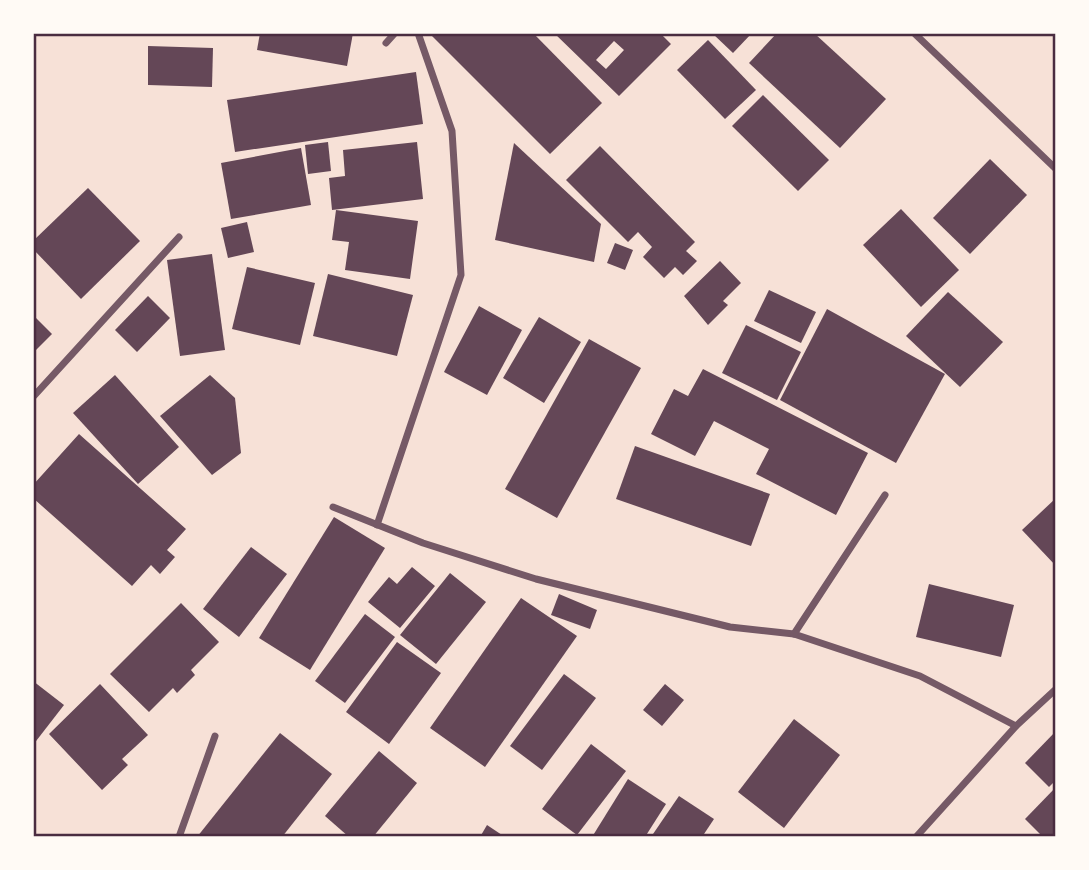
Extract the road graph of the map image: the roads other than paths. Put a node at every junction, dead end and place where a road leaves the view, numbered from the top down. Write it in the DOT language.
graph roads {
  1 [pos="395,33"];
  2 [pos="418,33"];
  3 [pos="914,33"];
  4 [pos="386,43"];
  5 [pos="1056,169"];
  6 [pos="179,237"];
  7 [pos="33,397"];
  8 [pos="885,495"];
  9 [pos="333,508"];
  10 [pos="377,525"];
  11 [pos="794,634"];
  12 [pos="1056,689"];
  13 [pos="1016,726"];
  14 [pos="215,736"];
  15 [pos="179,837"];
  16 [pos="916,837"];
  1 -- 4 [label="street"];
  2 -- 10 [label="street"];
  3 -- 5 [label="street"];
  6 -- 7 [label="street"];
  8 -- 11 [label="street"];
  9 -- 10 [label="street"];
  10 -- 11 [label="street"];
  11 -- 13 [label="street"];
  12 -- 13 [label="street"];
  13 -- 16 [label="street"];
  14 -- 15 [label="street"];
}
